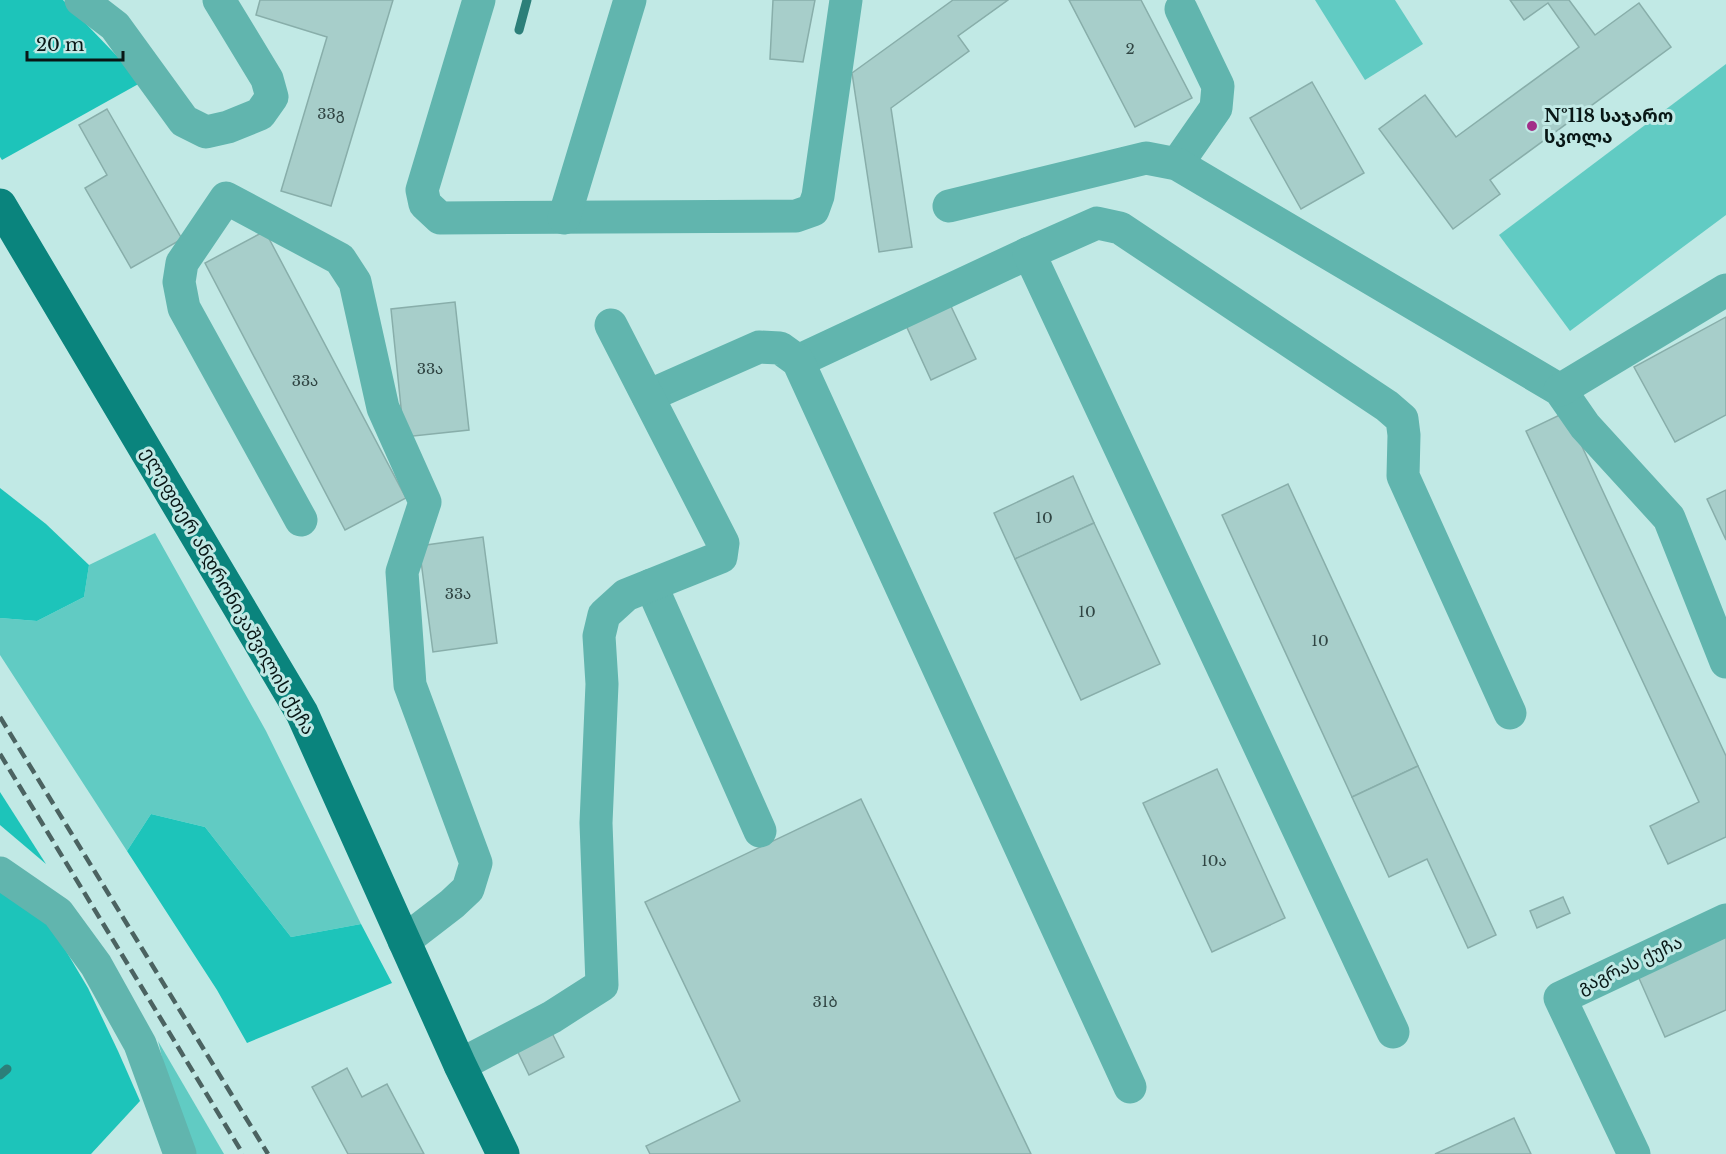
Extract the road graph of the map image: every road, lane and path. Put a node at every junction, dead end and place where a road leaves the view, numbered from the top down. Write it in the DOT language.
graph roads {
  1 [pos="81,0"];
  2 [pos="219,0"];
  3 [pos="478,0"];
  4 [pos="630,0"];
  5 [pos="846,0"];
  6 [pos="1181,9"];
  7 [pos="1177,164"];
  8 [pos="0,205"];
  9 [pos="949,206"];
  10 [pos="564,218"];
  11 [pos="1029,253"];
  12 [pos="1726,290"];
  13 [pos="611,326"];
  14 [pos="798,361"];
  15 [pos="1560,390"];
  16 [pos="648,396"];
  17 [pos="301,520"];
  18 [pos="651,585"];
  19 [pos="1726,662"];
  20 [pos="1510,713"];
  21 [pos="760,831"];
  22 [pos="0,873"];
  23 [pos="1726,920"];
  24 [pos="404,941"];
  25 [pos="1393,1032"];
  26 [pos="460,1065"];
  27 [pos="1130,1087"];
  28 [pos="180,1154"];
  29 [pos="503,1154"];
  30 [pos="1634,1154"];
  1 -- 2 [label="street"];
  3 -- 10 [label="street"];
  4 -- 10 [label="street"];
  5 -- 10 [label="street"];
  6 -- 7 [label="street"];
  7 -- 9 [label="street"];
  7 -- 15 [label="street"];
  8 -- 24 [label="main road, ელეფთერ ანდრონიკაშვილის ქუჩა"];
  11 -- 14 [label="street"];
  11 -- 20 [label="street"];
  11 -- 25 [label="street"];
  12 -- 15 [label="street"];
  13 -- 16 [label="street"];
  14 -- 16 [label="street"];
  14 -- 27 [label="street"];
  15 -- 19 [label="street"];
  16 -- 18 [label="street"];
  17 -- 24 [label="street"];
  18 -- 21 [label="street"];
  18 -- 26 [label="street"];
  22 -- 28 [label="street"];
  23 -- 30 [label="street, გაგრას ქუჩა"];
  24 -- 26 [label="main road, ელეფთერ ანდრონიკაშვილის ქუჩა"];
  26 -- 29 [label="main road, ელეფთერ ანდრონიკაშვილის ქუჩა"];
}
